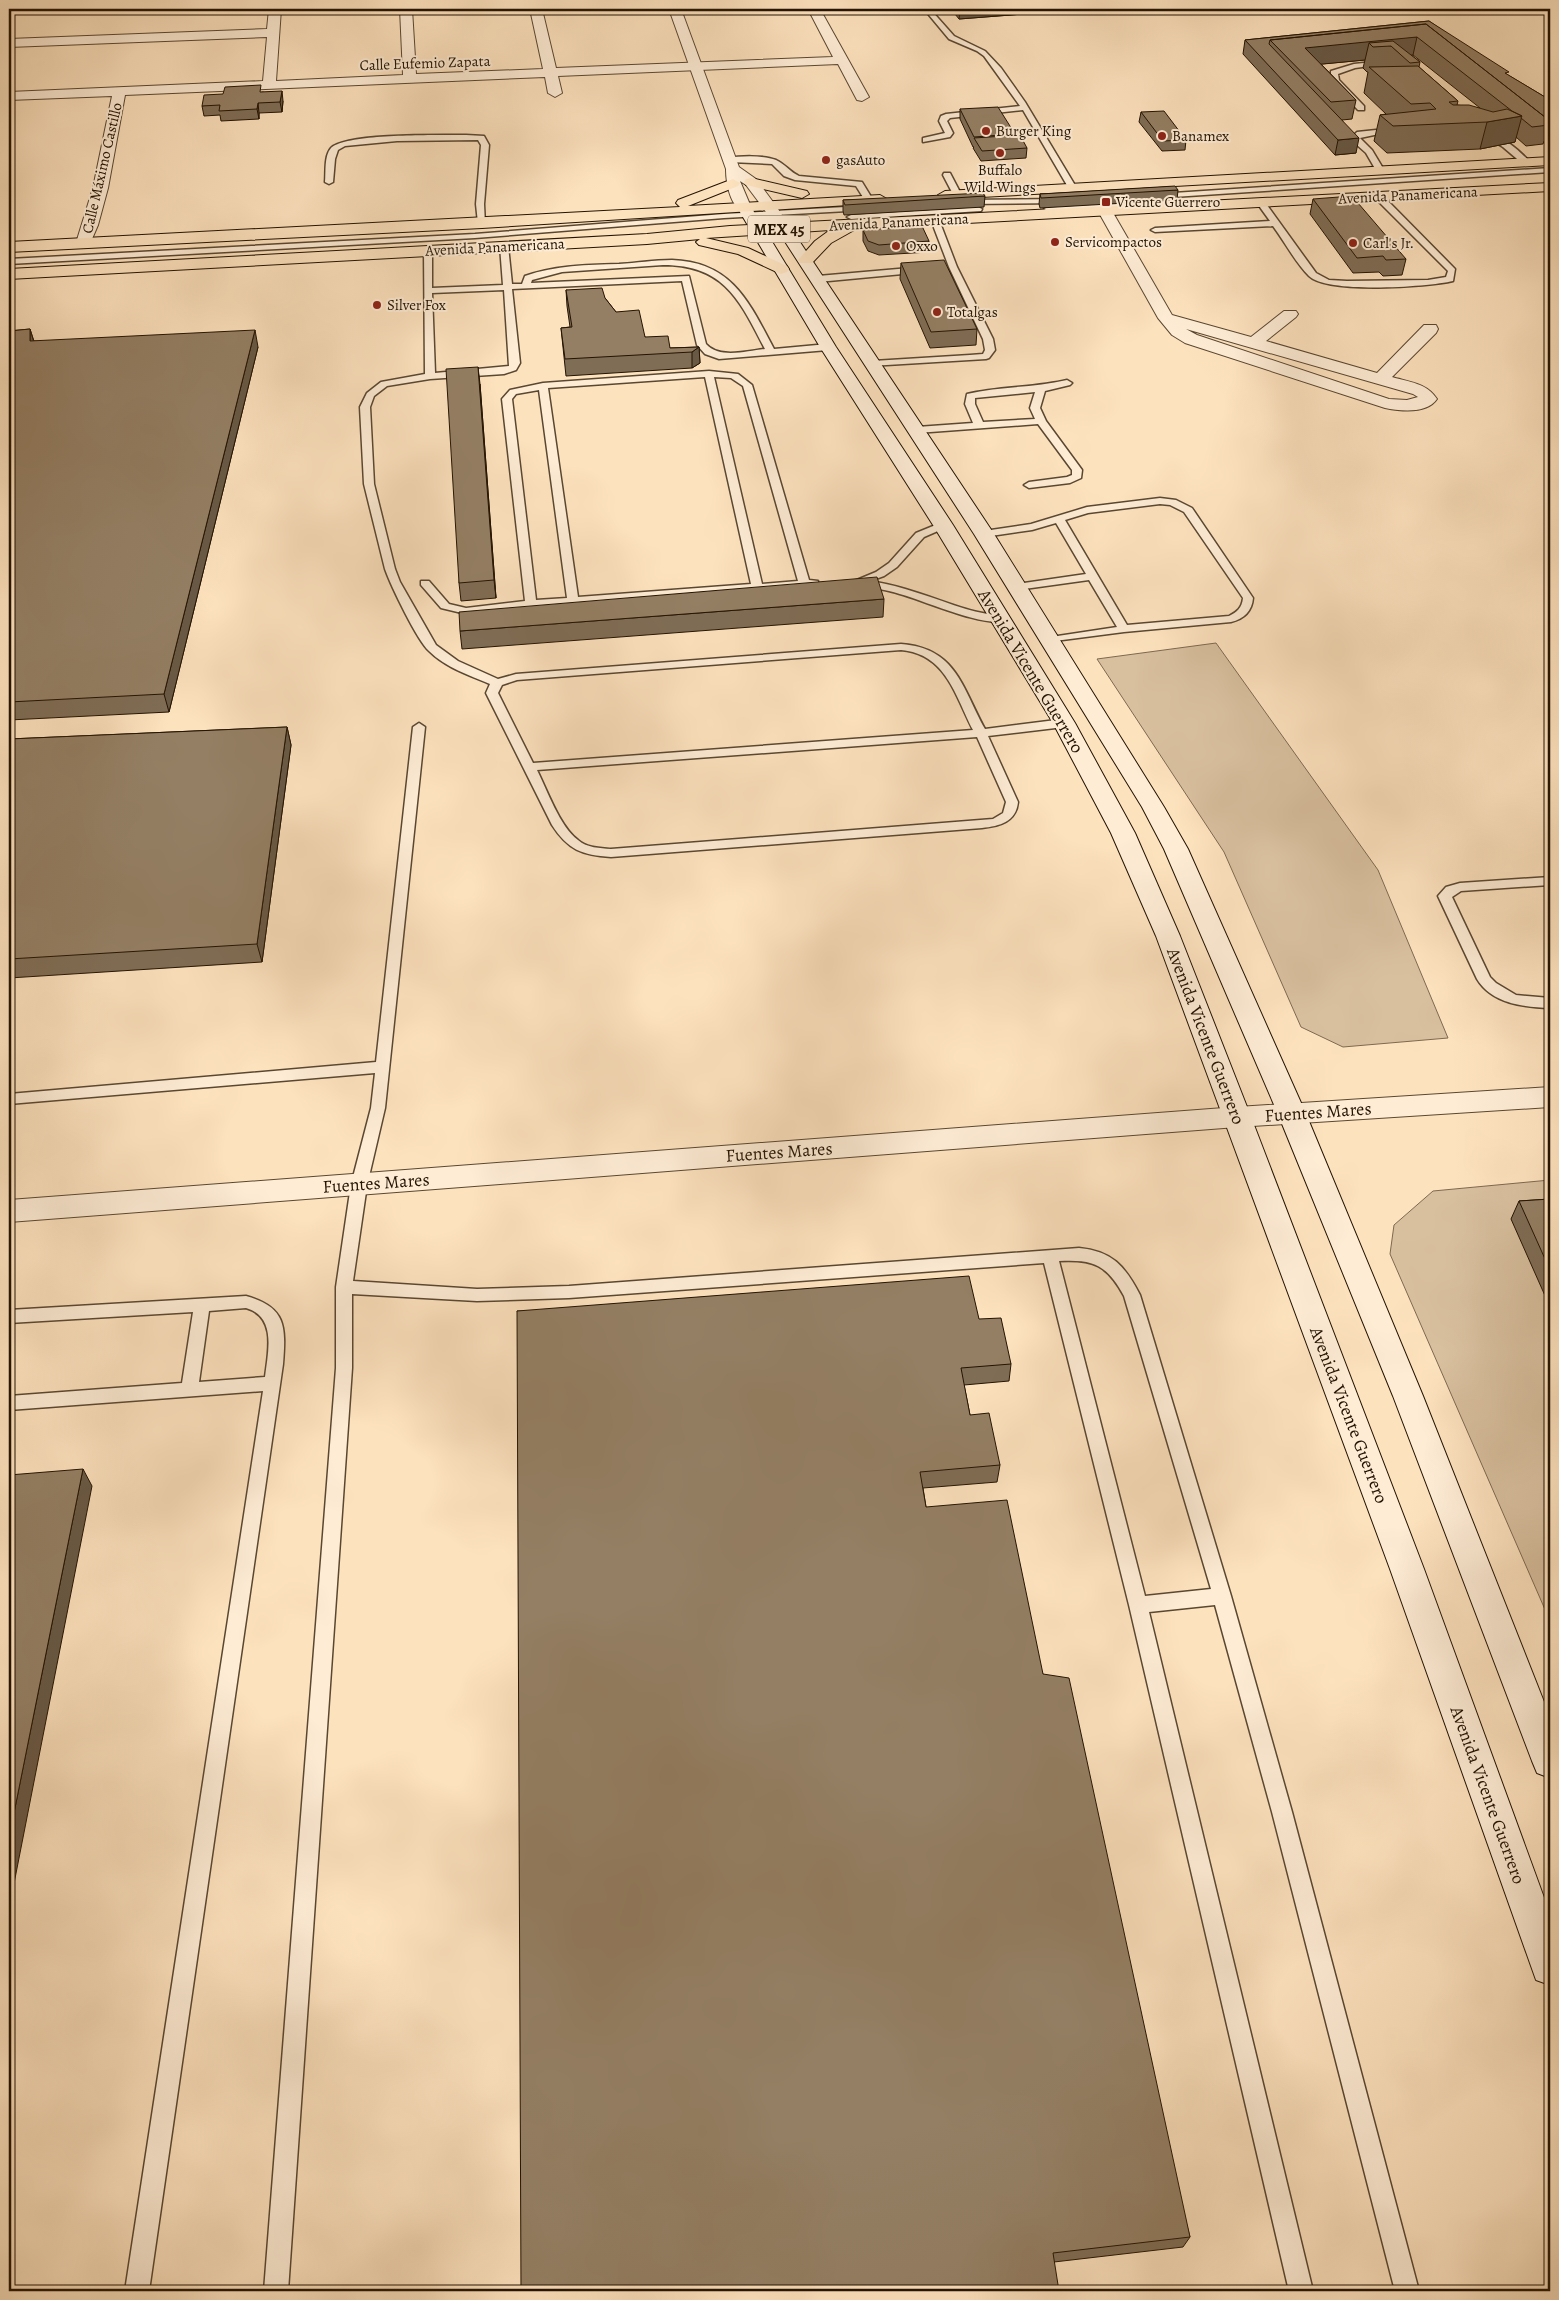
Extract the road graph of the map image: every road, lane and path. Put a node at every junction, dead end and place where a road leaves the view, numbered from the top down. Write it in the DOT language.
graph roads {
  1 [pos="275,9"];
  2 [pos="406,9"];
  3 [pos="536,9"];
  4 [pos="675,9"];
  5 [pos="814,9"];
  6 [pos="927,9"];
  7 [pos="272,33"];
  8 [pos="9,44"];
  9 [pos="843,60"];
  10 [pos="1392,64"];
  11 [pos="696,66"];
  12 [pos="551,74"];
  13 [pos="410,80"];
  14 [pos="269,86"];
  15 [pos="118,93"];
  16 [pos="555,93"];
  17 [pos="9,96"];
  18 [pos="862,97"];
  19 [pos="1024,108"];
  20 [pos="1362,108"];
  21 [pos="1479,129"];
  22 [pos="1376,132"];
  23 [pos="926,140"];
  24 [pos="1550,161"];
  25 [pos="1526,162"];
  26 [pos="1380,170"];
  27 [pos="1550,170"];
  28 [pos="732,171"];
  29 [pos="947,175"];
  30 [pos="1550,177"];
  31 [pos="329,182"];
  32 [pos="751,182"];
  33 [pos="1072,187"];
  34 [pos="1550,187"];
  35 [pos="957,194"];
  36 [pos="928,196"];
  37 [pos="1380,197"];
  38 [pos="899,198"];
  39 [pos="869,200"];
  40 [pos="848,202"];
  41 [pos="1261,203"];
  42 [pos="1105,211"];
  43 [pos="634,214"];
  44 [pos="777,217"];
  45 [pos="751,219"];
  46 [pos="935,220"];
  47 [pos="482,223"];
  48 [pos="1276,223"];
  49 [pos="857,224"];
  50 [pos="1155,230"];
  51 [pos="647,239"];
  52 [pos="84,243"];
  53 [pos="504,246"];
  54 [pos="9,247"];
  55 [pos="428,251"];
  56 [pos="806,260"];
  57 [pos="9,262"];
  58 [pos="9,266"];
  59 [pos="944,268"];
  60 [pos="705,269"];
  61 [pos="781,269"];
  62 [pos="9,274"];
  63 [pos="686,278"];
  64 [pos="818,279"];
  65 [pos="526,286"];
  66 [pos="508,287"];
  67 [pos="428,291"];
  68 [pos="1290,314"];
  69 [pos="1166,318"];
  70 [pos="1430,329"];
  71 [pos="1254,343"];
  72 [pos="828,347"];
  73 [pos="771,352"];
  74 [pos="873,364"];
  75 [pos="709,374"];
  76 [pos="430,376"];
  77 [pos="1381,378"];
  78 [pos="1067,384"];
  79 [pos="543,386"];
  80 [pos="1041,389"];
  81 [pos="1041,420"];
  82 [pos="980,425"];
  83 [pos="917,430"];
  84 [pos="1029,485"];
  85 [pos="1059,519"];
  86 [pos="943,525"];
  87 [pos="984,534"];
  88 [pos="1092,576"];
  89 [pos="425,583"];
  90 [pos="804,583"];
  91 [pos="821,583"];
  92 [pos="757,586"];
  93 [pos="1017,587"];
  94 [pos="573,601"];
  95 [pos="531,604"];
  96 [pos="1000,619"];
  97 [pos="1124,629"];
  98 [pos="1051,640"];
  99 [pos="497,683"];
  100 [pos="1064,723"];
  101 [pos="419,727"];
  102 [pos="981,733"];
  103 [pos="529,767"];
  104 [pos="1550,881"];
  105 [pos="1550,1003"];
  106 [pos="381,1067"];
  107 [pos="1550,1097"];
  108 [pos="9,1099"];
  109 [pos="1292,1114"];
  110 [pos="1237,1117"];
  111 [pos="360,1185"];
  112 [pos="9,1211"];
  113 [pos="1050,1256"];
  114 [pos="344,1287"];
  115 [pos="202,1304"];
  116 [pos="9,1316"];
  117 [pos="271,1383"];
  118 [pos="189,1390"];
  119 [pos="9,1403"];
  120 [pos="1222,1596"];
  121 [pos="1138,1605"];
  122 [pos="1550,1761"];
  123 [pos="1550,1966"];
  124 [pos="137,2291"];
  125 [pos="276,2291"];
  126 [pos="1301,2291"];
  127 [pos="1408,2291"];
  1 -- 7 [label="street"];
  2 -- 13 [label="street"];
  3 -- 12 [label="street"];
  4 -- 11 [label="street, Avenida Vicente Guerrero"];
  5 -- 9 [label="street"];
  6 -- 19 [label="lane"];
  7 -- 8 [label="street"];
  7 -- 14 [label="street"];
  9 -- 11 [label="street, Calle Eufemio Zapata"];
  9 -- 18 [label="street"];
  10 -- 20 [label="lane"];
  11 -- 12 [label="street, Calle Eufemio Zapata"];
  11 -- 28 [label="street, Avenida Vicente Guerrero"];
  12 -- 13 [label="street, Calle Eufemio Zapata"];
  12 -- 16 [label="street"];
  13 -- 14 [label="street, Calle Eufemio Zapata"];
  14 -- 15 [label="street, Calle Eufemio Zapata"];
  15 -- 17 [label="street, Calle Eufemio Zapata"];
  15 -- 52 [label="street, Calle Máximo Castillo"];
  19 -- 23 [label="lane"];
  19 -- 33 [label="lane"];
  21 -- 25 [label="lane"];
  22 -- 26 [label="lane"];
  24 -- 25 [label="main road, Avenida Panamericana"];
  25 -- 26 [label="main road, Avenida Panamericana"];
  26 -- 33 [label="main road, Avenida Panamericana"];
  27 -- 44 [label="lane"];
  28 -- 32 [label="street, Avenida Vicente Guerrero"];
  28 -- 39 [label="lane"];
  28 -- 43 [label="main road"];
  28 -- 45 [label="street, Avenida Vicente Guerrero"];
  29 -- 35 [label="lane"];
  30 -- 44 [label="lane"];
  31 -- 47 [label="lane"];
  32 -- 40 [label="main road"];
  32 -- 44 [label="street, Avenida Vicente Guerrero"];
  33 -- 35 [label="main road, Avenida Panamericana"];
  34 -- 37 [label="main road, Avenida Panamericana / MEX 45"];
  35 -- 36 [label="main road, Avenida Panamericana"];
  37 -- 41 [label="main road, Avenida Panamericana / MEX 45"];
  37 -- 48 [label="lane"];
  38 -- 39 [label="main road, Avenida Panamericana / MEX 45"];
  39 -- 40 [label="main road, Avenida Panamericana / MEX 45"];
  40 -- 44 [label="main road, Avenida Panamericana / MEX 45"];
  41 -- 42 [label="main road, Avenida Panamericana / MEX 45"];
  41 -- 48 [label="lane"];
  42 -- 46 [label="main road, Avenida Panamericana / MEX 45"];
  42 -- 69 [label="street"];
  43 -- 45 [label="main road, Avenida Panamericana / MEX 45"];
  43 -- 47 [label="main road, Avenida Panamericana / MEX 45"];
  44 -- 45 [label="main road, Avenida Panamericana / MEX 45"];
  44 -- 45 [label="main road, Avenida Panamericana / MEX 45"];
  44 -- 49 [label="main road, Avenida Panamericana / MEX 45"];
  44 -- 56 [label="street, Avenida Vicente Guerrero"];
  45 -- 51 [label="main road, Avenida Panamericana / MEX 45"];
  45 -- 57 [label="lane"];
  45 -- 58 [label="lane"];
  45 -- 61 [label="street, Avenida Vicente Guerrero"];
  46 -- 49 [label="main road, Avenida Panamericana / MEX 45"];
  46 -- 59 [label="lane"];
  47 -- 52 [label="main road, Avenida Panamericana / MEX 45"];
  48 -- 50 [label="lane"];
  49 -- 56 [label="main road"];
  51 -- 53 [label="main road, Avenida Panamericana / MEX 45"];
  51 -- 61 [label="main road"];
  52 -- 54 [label="main road, Avenida Panamericana / MEX 45"];
  53 -- 55 [label="main road, Avenida Panamericana / MEX 45"];
  53 -- 66 [label="lane"];
  55 -- 62 [label="main road, Avenida Panamericana / MEX 45"];
  55 -- 67 [label="lane"];
  56 -- 64 [label="street, Avenida Vicente Guerrero"];
  59 -- 64 [label="lane"];
  59 -- 74 [label="lane"];
  60 -- 63 [label="lane"];
  60 -- 65 [label="lane"];
  60 -- 73 [label="lane"];
  61 -- 72 [label="street, Avenida Vicente Guerrero"];
  63 -- 65 [label="lane"];
  63 -- 73 [label="lane"];
  64 -- 74 [label="street, Avenida Vicente Guerrero"];
  65 -- 66 [label="lane"];
  66 -- 67 [label="lane"];
  66 -- 76 [label="lane"];
  67 -- 76 [label="lane"];
  68 -- 71 [label="street"];
  69 -- 71 [label="street"];
  69 -- 77 [label="street"];
  70 -- 77 [label="street"];
  71 -- 77 [label="street"];
  72 -- 73 [label="lane"];
  72 -- 86 [label="street, Avenida Vicente Guerrero"];
  74 -- 83 [label="street, Avenida Vicente Guerrero"];
  75 -- 79 [label="lane"];
  75 -- 90 [label="lane"];
  75 -- 92 [label="lane"];
  76 -- 99 [label="lane"];
  78 -- 80 [label="lane"];
  79 -- 94 [label="lane"];
  79 -- 95 [label="lane"];
  80 -- 81 [label="lane"];
  80 -- 82 [label="lane"];
  81 -- 82 [label="lane"];
  81 -- 84 [label="lane"];
  82 -- 83 [label="lane"];
  83 -- 87 [label="street, Avenida Vicente Guerrero"];
  85 -- 87 [label="lane"];
  85 -- 88 [label="lane"];
  85 -- 97 [label="lane"];
  86 -- 96 [label="street, Avenida Vicente Guerrero"];
  86 -- 96 [label="lane"];
  87 -- 93 [label="street, Avenida Vicente Guerrero"];
  88 -- 93 [label="lane"];
  88 -- 97 [label="lane"];
  89 -- 95 [label="lane"];
  90 -- 91 [label="lane"];
  90 -- 92 [label="lane"];
  92 -- 94 [label="lane"];
  93 -- 98 [label="street, Avenida Vicente Guerrero"];
  94 -- 95 [label="lane"];
  96 -- 100 [label="street, Avenida Vicente Guerrero"];
  97 -- 98 [label="lane"];
  98 -- 109 [label="street, Avenida Vicente Guerrero"];
  99 -- 102 [label="lane"];
  99 -- 103 [label="lane"];
  100 -- 102 [label="lane"];
  100 -- 110 [label="street, Avenida Vicente Guerrero"];
  101 -- 106 [label="lane"];
  102 -- 103 [label="lane"];
  102 -- 103 [label="lane"];
  104 -- 105 [label="lane"];
  106 -- 108 [label="lane"];
  106 -- 111 [label="lane"];
  107 -- 109 [label="street, Fuentes Mares"];
  109 -- 110 [label="street, Fuentes Mares"];
  109 -- 122 [label="street, Avenida Vicente Guerrero"];
  110 -- 111 [label="street, Fuentes Mares"];
  110 -- 123 [label="street, Avenida Vicente Guerrero"];
  111 -- 112 [label="street, Fuentes Mares"];
  111 -- 114 [label="lane"];
  113 -- 114 [label="lane"];
  113 -- 120 [label="lane"];
  113 -- 121 [label="lane"];
  114 -- 125 [label="lane"];
  115 -- 116 [label="lane"];
  115 -- 117 [label="lane"];
  115 -- 118 [label="lane"];
  117 -- 118 [label="lane"];
  117 -- 124 [label="lane"];
  118 -- 119 [label="lane"];
  120 -- 121 [label="lane"];
  120 -- 127 [label="lane"];
  121 -- 126 [label="lane"];
}
